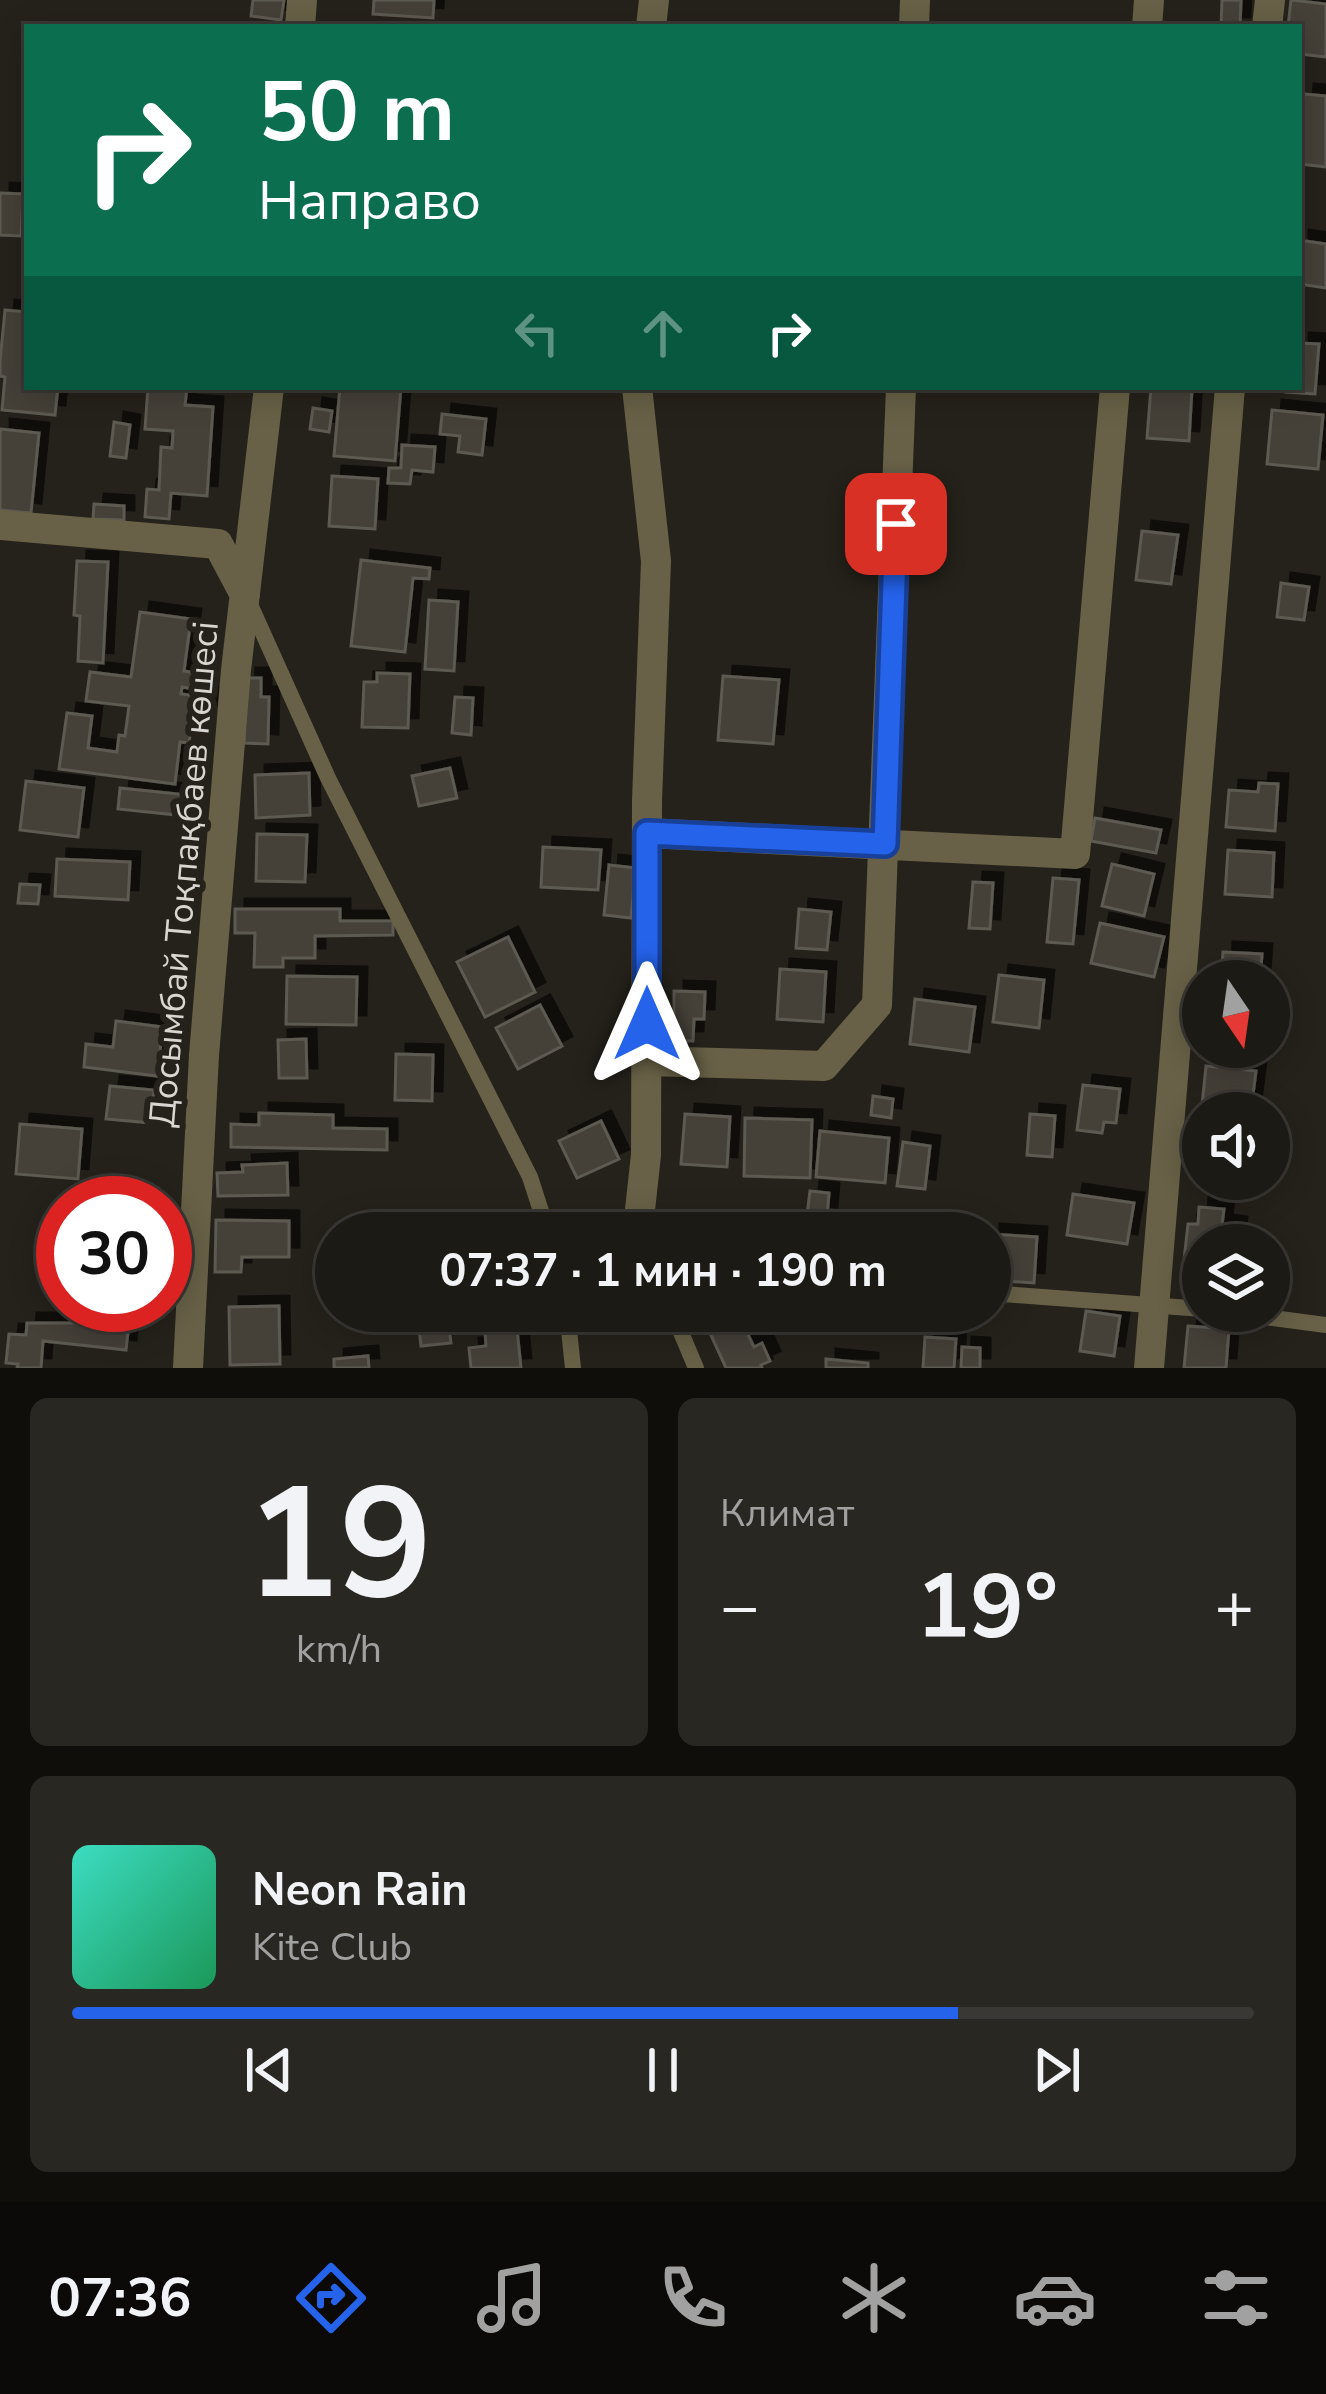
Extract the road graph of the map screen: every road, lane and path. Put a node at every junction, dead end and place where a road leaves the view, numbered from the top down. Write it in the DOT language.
graph roads {
  1 [pos="269,390"];
  2 [pos="637,390"];
  3 [pos="901,390"];
  4 [pos="1115,390"];
  5 [pos="1230,390"];
  6 [pos="0,525"];
  7 [pos="253,534"];
  8 [pos="218,544"];
  9 [pos="245,595"];
  10 [pos="647,833"];
  11 [pos="885,844"];
  12 [pos="646,1061"];
  13 [pos="541,1212"];
  14 [pos="640,1212"];
  15 [pos="1011,1294"];
  16 [pos="1156,1303"];
  17 [pos="1182,1306"];
  18 [pos="1290,1320"];
  19 [pos="1326,1325"];
  20 [pos="569,1332"];
  21 [pos="681,1332"];
  22 [pos="188,1368"];
  23 [pos="573,1368"];
  24 [pos="696,1368"];
  25 [pos="1148,1368"];
  1 -- 7 [label="street, Досымбай Тоқпақбаев көшесі"];
  2 -- 10 [label="street"];
  3 -- 11 [label="street"];
  4 -- 11 [label="street"];
  5 -- 16 [label="street"];
  6 -- 8 [label="street"];
  7 -- 8 [label="street"];
  7 -- 9 [label="street, Досымбай Тоқпақбаев көшесі"];
  8 -- 9 [label="street"];
  9 -- 13 [label="lane"];
  9 -- 22 [label="street, Досымбай Тоқпақбаев көшесі"];
  10 -- 11 [label="street"];
  10 -- 12 [label="street"];
  11 -- 12 [label="street"];
  12 -- 14 [label="street"];
  15 -- 16 [label="lane"];
  16 -- 17 [label="lane"];
  16 -- 25 [label="street"];
  18 -- 19 [label="lane"];
  20 -- 23 [label="lane"];
  21 -- 24 [label="lane"];
}
